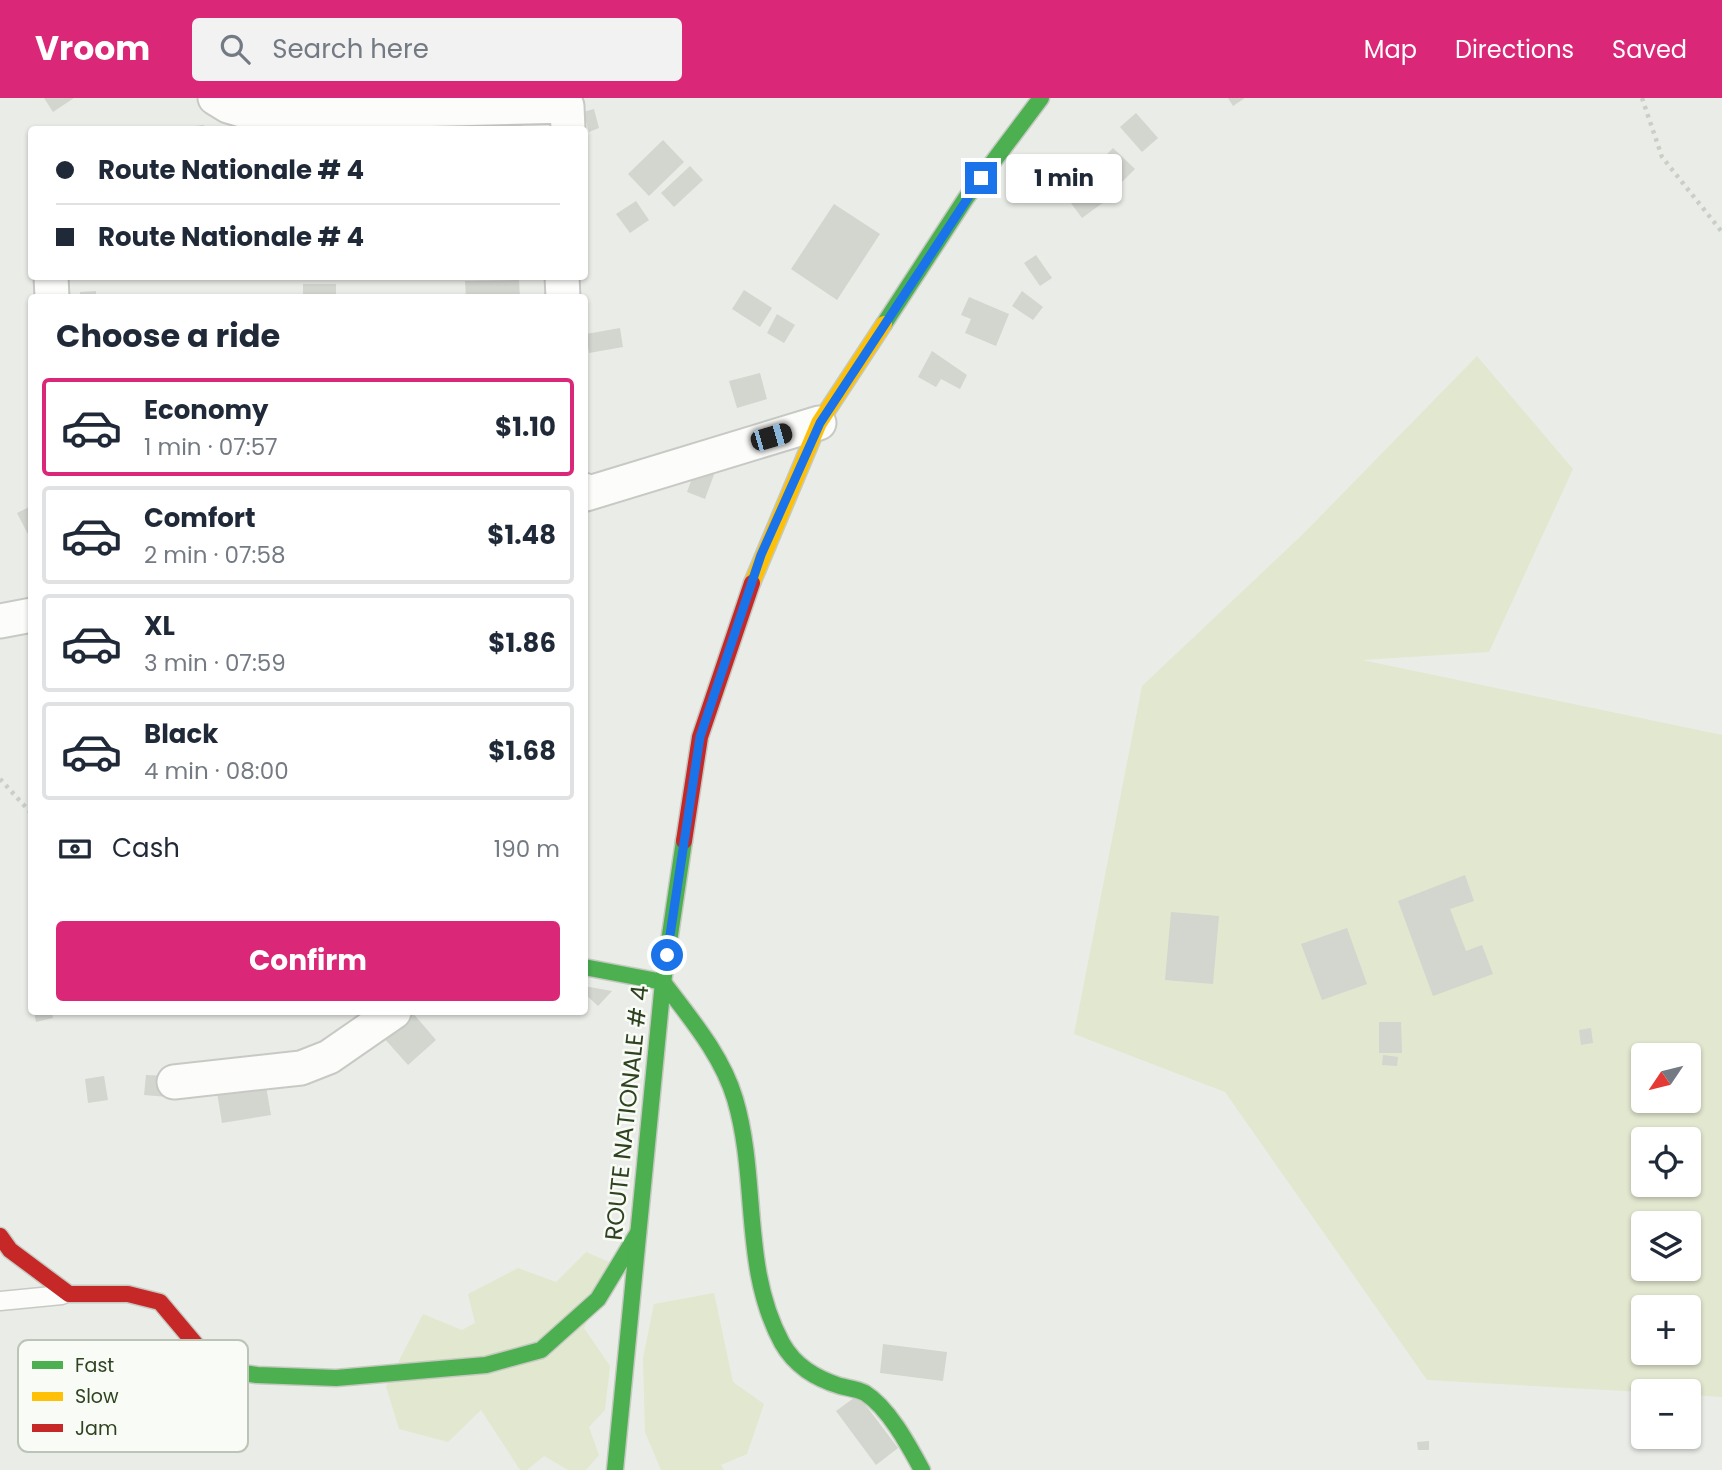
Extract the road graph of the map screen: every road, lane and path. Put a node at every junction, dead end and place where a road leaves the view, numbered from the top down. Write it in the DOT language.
graph roads {
  1 [pos="215,98"];
  2 [pos="1041,98"];
  3 [pos="1642,98"];
  4 [pos="568,126"];
  5 [pos="1722,232"];
  6 [pos="820,423"];
  7 [pos="588,492"];
  8 [pos="28,616"];
  9 [pos="0,621"];
  10 [pos="0,779"];
  11 [pos="28,810"];
  12 [pos="588,968"];
  13 [pos="663,982"];
  14 [pos="390,1015"];
  15 [pos="174,1082"];
  16 [pos="638,1233"];
  17 [pos="0,1236"];
  18 [pos="69,1294"];
  19 [pos="0,1301"];
  20 [pos="191,1340"];
  21 [pos="248,1374"];
  22 [pos="615,1470"];
  23 [pos="922,1470"];
  1 -- 4 [label="street"];
  2 -- 6 [label="main road, ROUTE NATIONALE # 4"];
  3 -- 5 [label="path"];
  6 -- 7 [label="street"];
  6 -- 13 [label="main road, ROUTE NATIONALE # 4"];
  8 -- 9 [label="street"];
  10 -- 11 [label="path"];
  12 -- 13 [label="main road"];
  13 -- 16 [label="main road, ROUTE NATIONALE # 4"];
  13 -- 23 [label="main road"];
  14 -- 15 [label="street"];
  16 -- 21 [label="main road"];
  16 -- 22 [label="main road, ROUTE NATIONALE # 4"];
  17 -- 18 [label="main road"];
  18 -- 19 [label="lane"];
  18 -- 20 [label="main road"];
}
